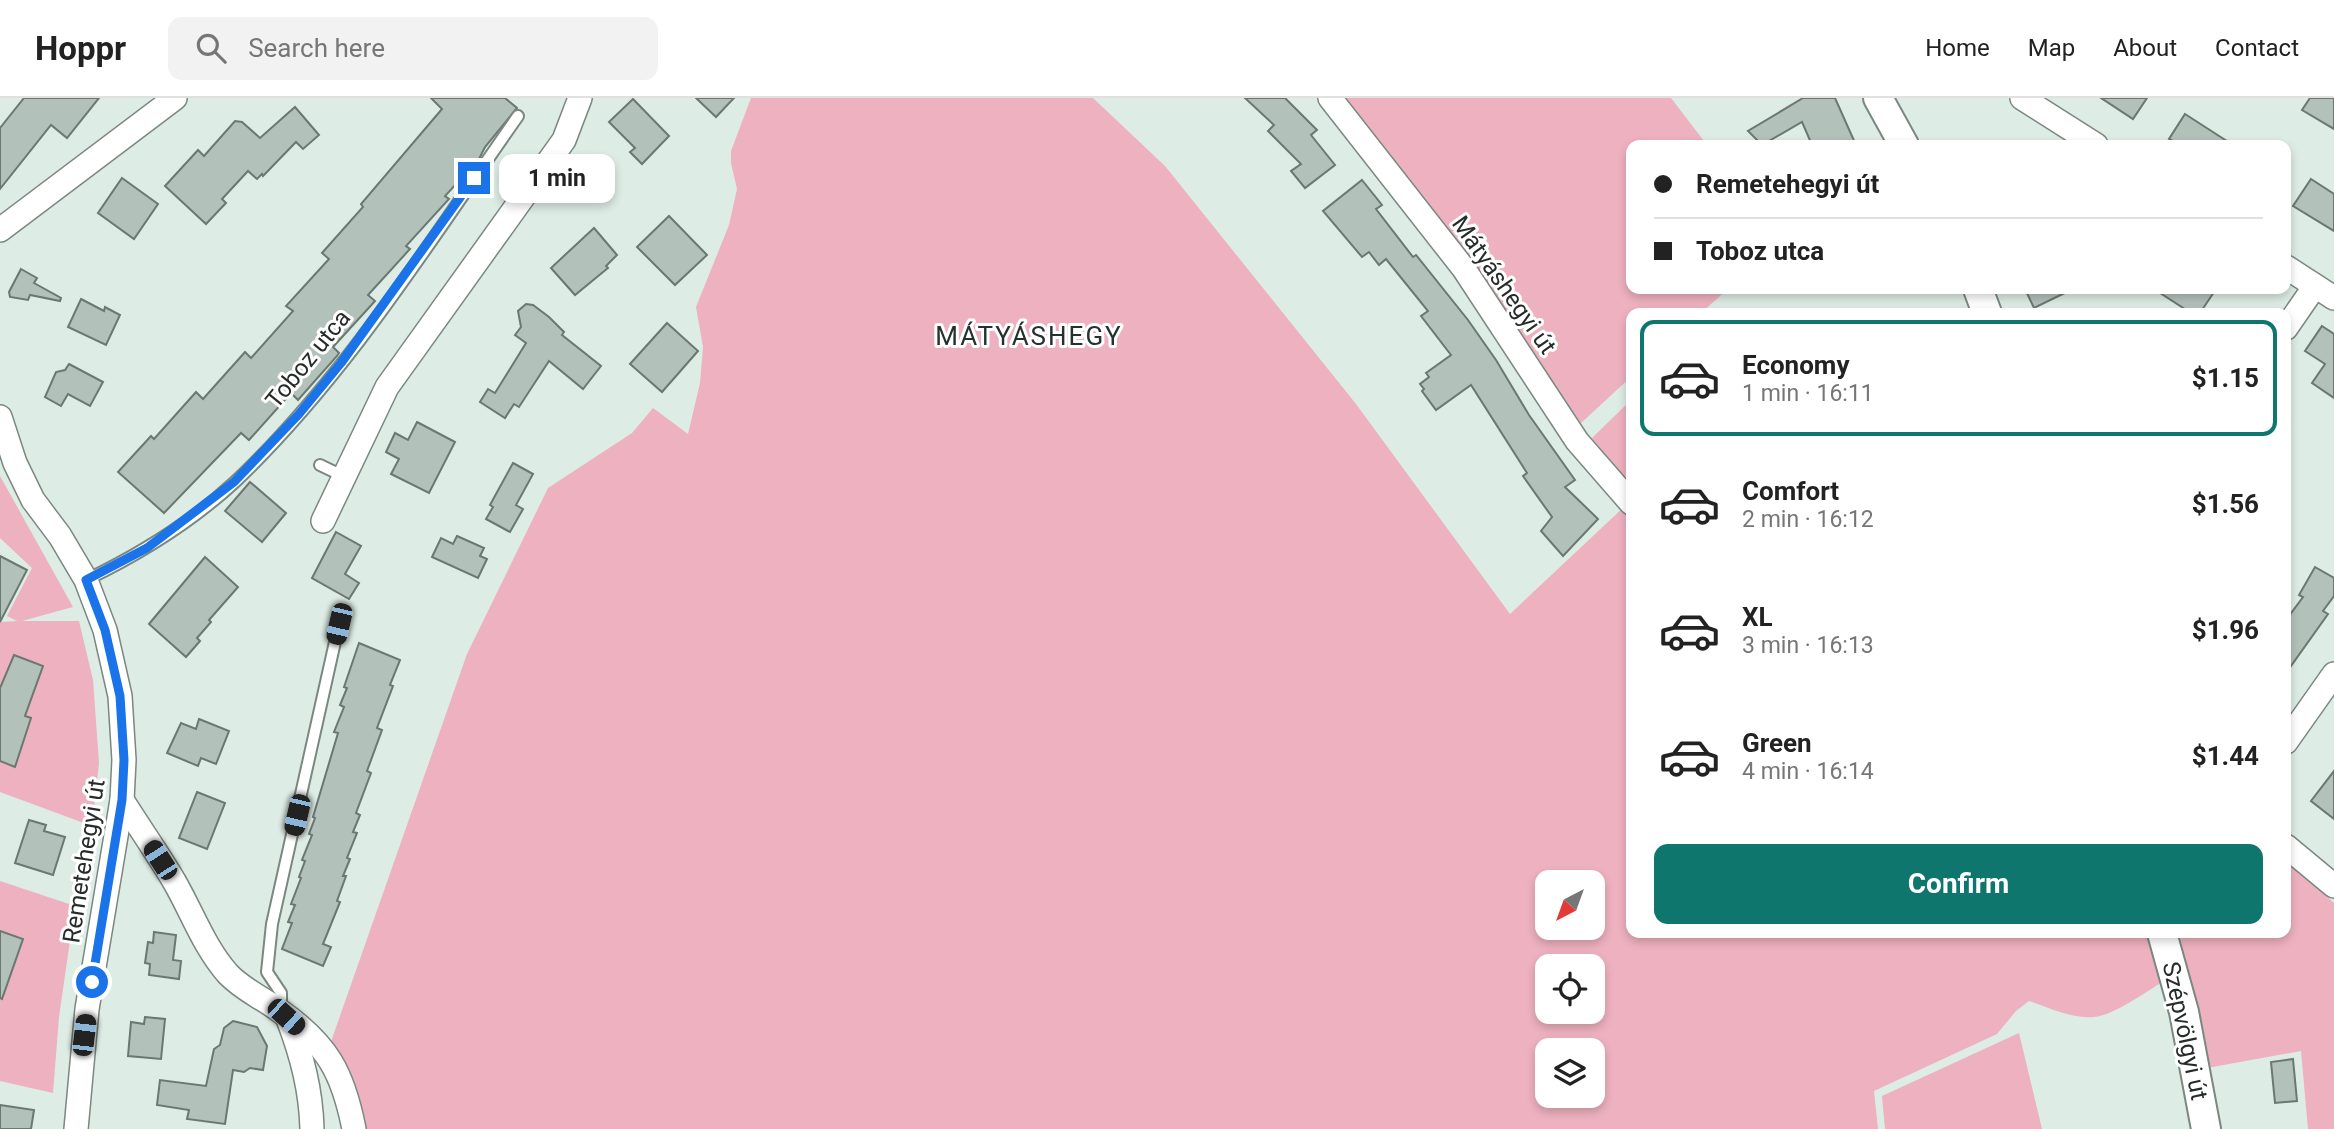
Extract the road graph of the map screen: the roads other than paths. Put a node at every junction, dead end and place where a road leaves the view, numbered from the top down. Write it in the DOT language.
graph roads {
  1 [pos="175,98"];
  2 [pos="580,98"];
  3 [pos="1330,98"];
  4 [pos="1878,98"];
  5 [pos="2022,98"];
  6 [pos="518,116"];
  7 [pos="1901,140"];
  8 [pos="2088,140"];
  9 [pos="0,230"];
  10 [pos="2291,270"];
  11 [pos="2325,292"];
  12 [pos="2291,323"];
  13 [pos="0,417"];
  14 [pos="320,465"];
  15 [pos="345,477"];
  16 [pos="1626,497"];
  17 [pos="323,521"];
  18 [pos="86,580"];
  19 [pos="339,624"];
  20 [pos="2334,674"];
  21 [pos="2291,736"];
  22 [pos="122,800"];
  23 [pos="2291,850"];
  24 [pos="2334,886"];
  25 [pos="2163,938"];
  26 [pos="284,1014"];
  27 [pos="76,1129"];
  28 [pos="312,1129"];
  29 [pos="354,1129"];
  30 [pos="2206,1129"];
  1 -- 9 [label="street"];
  2 -- 15 [label="street"];
  3 -- 16 [label="street, Mátyáshegyi út"];
  4 -- 7 [label="street"];
  5 -- 8 [label="street"];
  6 -- 18 [label="lane, Toboz utca"];
  10 -- 11 [label="street"];
  11 -- 12 [label="street"];
  13 -- 18 [label="street, Remetehegyi út"];
  14 -- 15 [label="lane"];
  15 -- 17 [label="street"];
  18 -- 22 [label="street, Remetehegyi út"];
  19 -- 26 [label="lane"];
  20 -- 21 [label="street"];
  22 -- 26 [label="street"];
  22 -- 27 [label="street, Remetehegyi út"];
  23 -- 24 [label="street"];
  25 -- 30 [label="street, Szépvölgyi út"];
  26 -- 28 [label="street"];
  26 -- 29 [label="street"];
}
